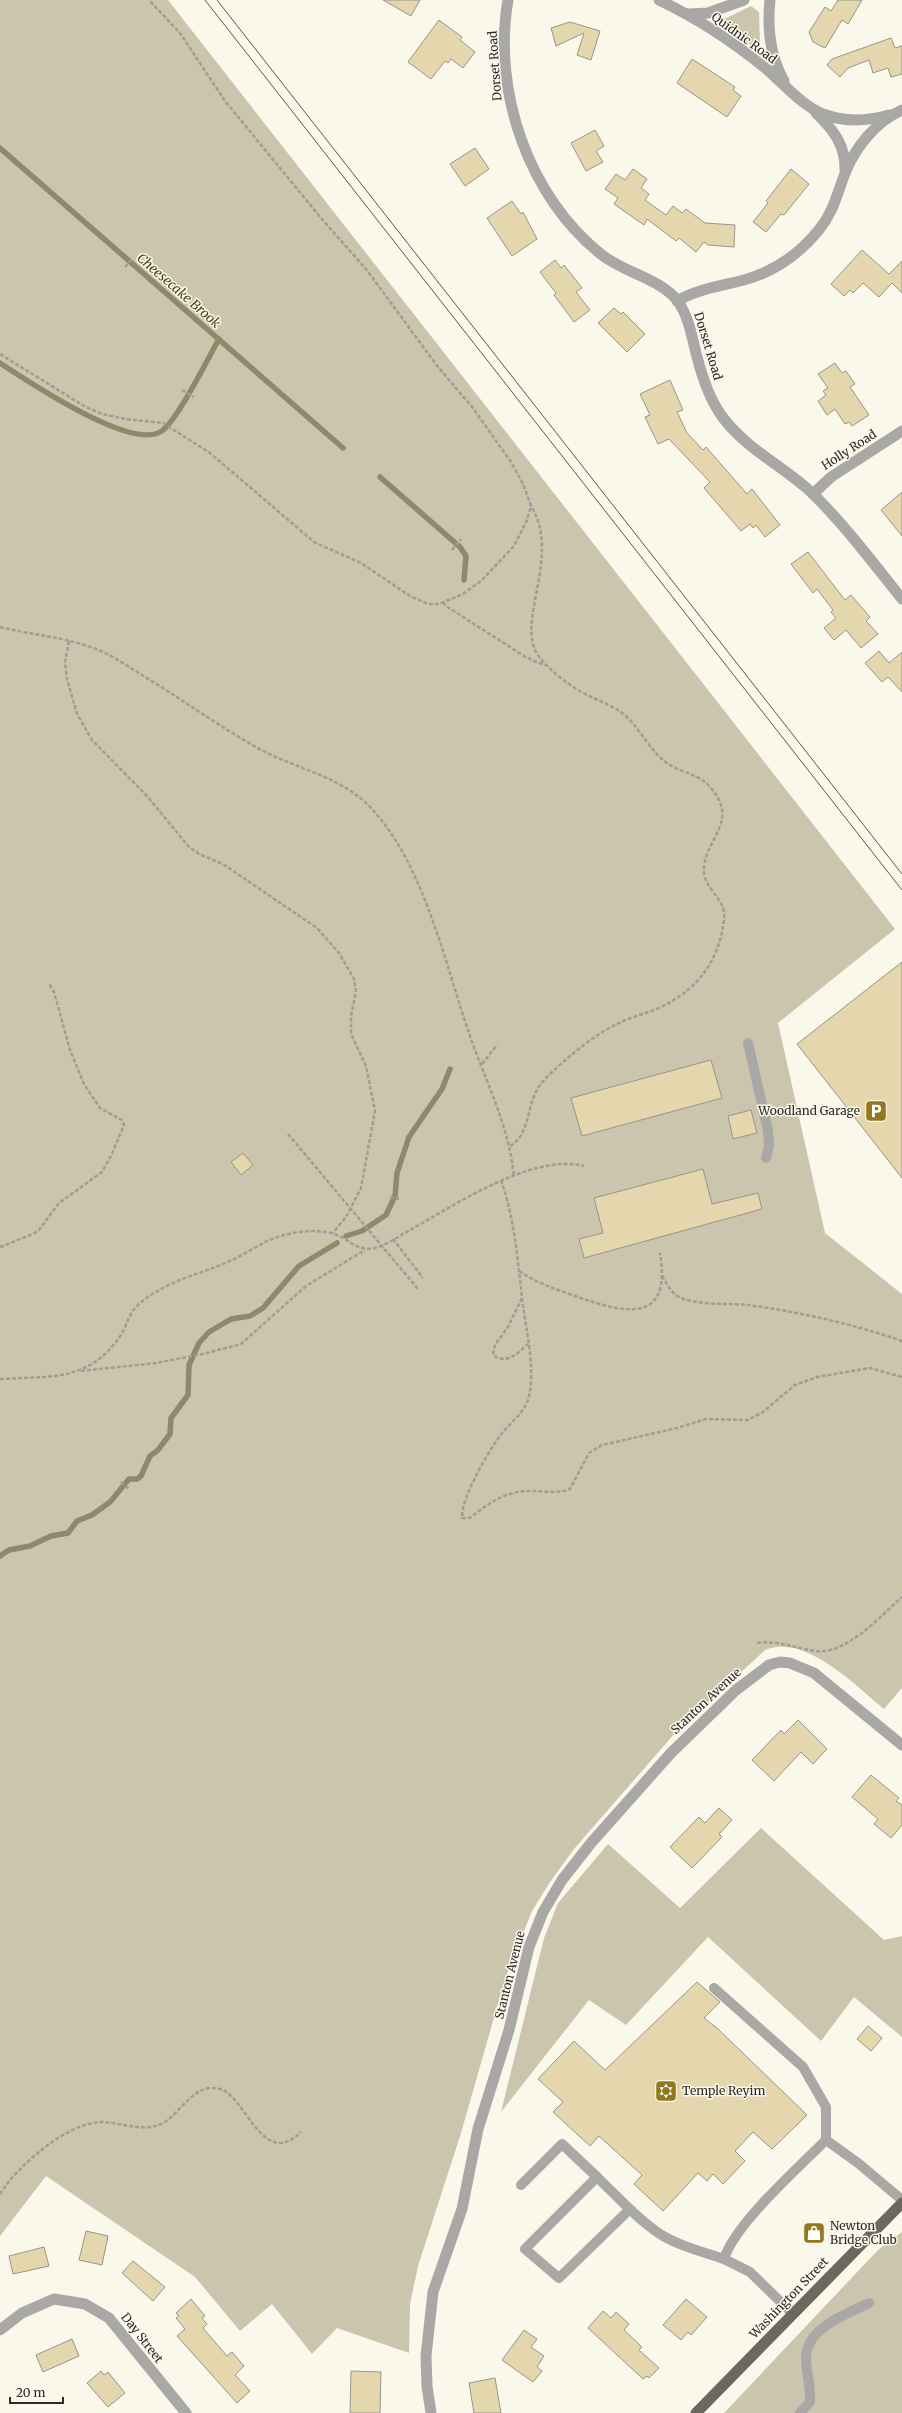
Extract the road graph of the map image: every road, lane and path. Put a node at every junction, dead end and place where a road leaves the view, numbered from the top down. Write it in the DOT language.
graph roads {
  1 [pos="149,0"];
  2 [pos="508,0"];
  3 [pos="659,0"];
  4 [pos="744,0"];
  5 [pos="770,0"];
  6 [pos="687,14"];
  7 [pos="791,90"];
  8 [pos="808,105"];
  9 [pos="898,112"];
  10 [pos="845,174"];
  11 [pos="132,258"];
  12 [pos="125,267"];
  13 [pos="678,301"];
  14 [pos="0,354"];
  15 [pos="182,390"];
  16 [pos="194,397"];
  17 [pos="902,432"];
  18 [pos="813,494"];
  19 [pos="531,506"];
  20 [pos="461,539"];
  21 [pos="452,550"];
  22 [pos="902,599"];
  23 [pos="443,602"];
  24 [pos="0,627"];
  25 [pos="69,641"];
  26 [pos="546,665"];
  27 [pos="49,984"];
  28 [pos="748,1043"];
  29 [pos="497,1045"];
  30 [pos="482,1065"];
  31 [pos="288,1134"];
  32 [pos="510,1146"];
  33 [pos="766,1158"];
  34 [pos="584,1166"];
  35 [pos="514,1176"];
  36 [pos="501,1180"];
  37 [pos="390,1197"];
  38 [pos="399,1199"];
  39 [pos="333,1234"];
  40 [pos="393,1239"];
  41 [pos="0,1247"];
  42 [pos="367,1249"];
  43 [pos="660,1252"];
  44 [pos="519,1271"];
  45 [pos="662,1276"];
  46 [pos="423,1278"];
  47 [pos="418,1289"];
  48 [pos="522,1298"];
  49 [pos="902,1341"];
  50 [pos="528,1344"];
  51 [pos="76,1372"];
  52 [pos="902,1377"];
  53 [pos="0,1379"];
  54 [pos="122,1482"];
  55 [pos="129,1489"];
  56 [pos="902,1597"];
  57 [pos="757,1643"];
  58 [pos="902,1745"];
  59 [pos="714,1988"];
  60 [pos="301,2132"];
  61 [pos="826,2140"];
  62 [pos="596,2177"];
  63 [pos="521,2185"];
  64 [pos="0,2194"];
  65 [pos="902,2202"];
  66 [pos="630,2209"];
  67 [pos="724,2259"];
  68 [pos="869,2303"];
  69 [pos="792,2313"];
  70 [pos="0,2330"];
  71 [pos="186,2413"];
  72 [pos="432,2413"];
  73 [pos="696,2413"];
  74 [pos="800,2413"];
  1 -- 19 [label="path"];
  2 -- 13 [label="street, Dorset Road"];
  3 -- 6 [label="street, Quidnic Road"];
  4 -- 6 [label="street"];
  5 -- 7 [label="street"];
  6 -- 7 [label="street, Quidnic Road"];
  7 -- 8 [label="street, Quidnic Road"];
  8 -- 9 [label="street, Quidnic Road"];
  8 -- 10 [label="street, Quidnic Road"];
  9 -- 10 [label="street"];
  10 -- 13 [label="street"];
  11 -- 12 [label="path"];
  13 -- 18 [label="street, Dorset Road"];
  14 -- 23 [label="path"];
  15 -- 16 [label="path"];
  17 -- 18 [label="street, Holly Road"];
  18 -- 22 [label="street, Dorset Road"];
  19 -- 23 [label="path"];
  19 -- 26 [label="path"];
  20 -- 21 [label="path"];
  23 -- 26 [label="path"];
  24 -- 25 [label="path"];
  25 -- 30 [label="path"];
  25 -- 39 [label="path"];
  26 -- 32 [label="path"];
  27 -- 41 [label="path"];
  28 -- 33 [label="lane"];
  29 -- 30 [label="path"];
  30 -- 32 [label="path"];
  31 -- 47 [label="path, bridge"];
  32 -- 35 [label="path"];
  34 -- 35 [label="path"];
  35 -- 36 [label="path"];
  36 -- 40 [label="path"];
  36 -- 44 [label="path"];
  37 -- 38 [label="path"];
  39 -- 42 [label="path"];
  39 -- 51 [label="path"];
  40 -- 42 [label="path"];
  40 -- 46 [label="path"];
  42 -- 51 [label="path"];
  43 -- 45 [label="path"];
  44 -- 45 [label="path"];
  44 -- 48 [label="path"];
  45 -- 49 [label="path"];
  48 -- 50 [label="path"];
  48 -- 50 [label="path"];
  50 -- 52 [label="path"];
  51 -- 53 [label="path"];
  54 -- 55 [label="path"];
  56 -- 57 [label="path"];
  58 -- 72 [label="street, Stanton Avenue"];
  59 -- 61 [label="lane"];
  60 -- 64 [label="path"];
  61 -- 65 [label="lane"];
  61 -- 67 [label="lane"];
  62 -- 63 [label="lane"];
  62 -- 66 [label="lane"];
  62 -- 66 [label="lane"];
  65 -- 69 [label="main road, Washington Street"];
  66 -- 67 [label="lane"];
  67 -- 69 [label="lane"];
  68 -- 74 [label="lane"];
  69 -- 73 [label="main road, Washington Street"];
  70 -- 71 [label="street, Day Street"];
}
